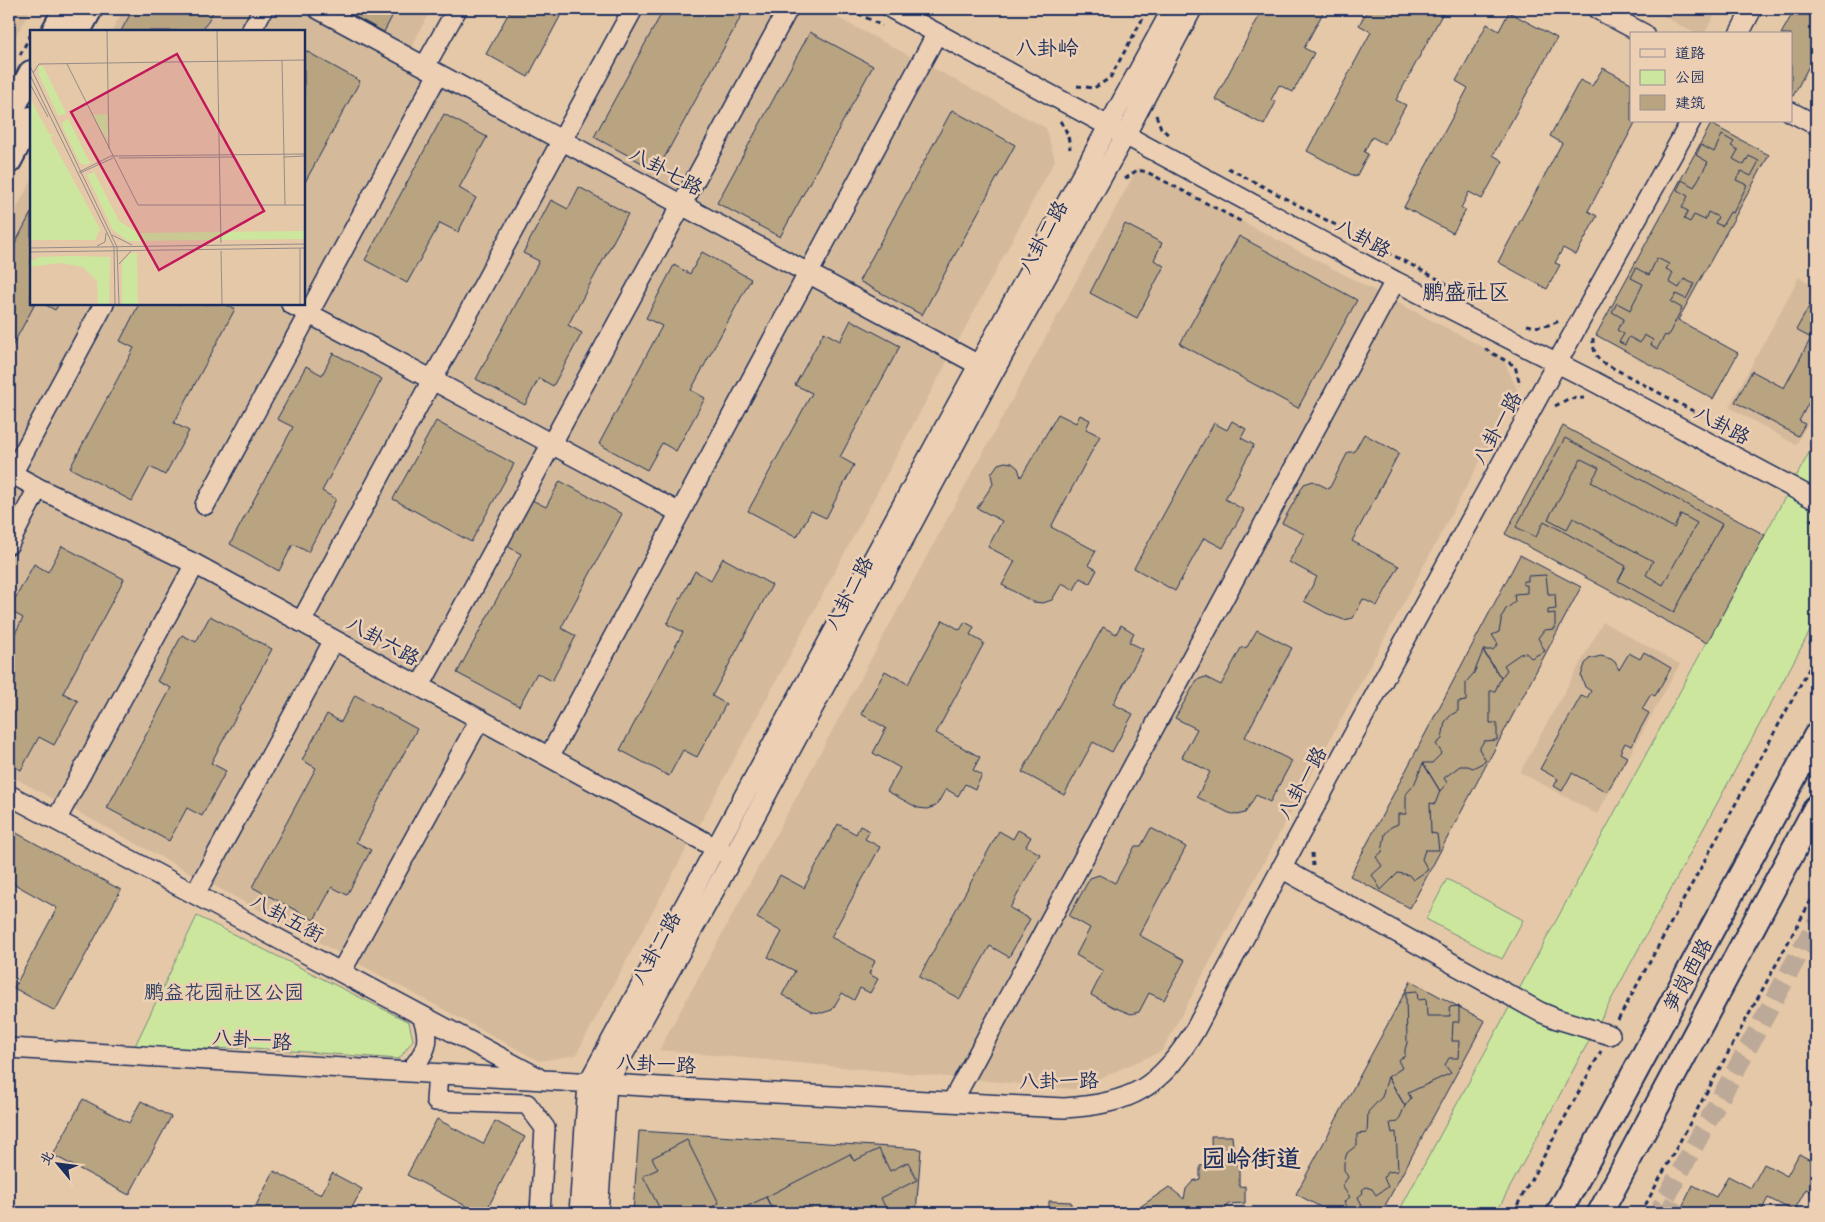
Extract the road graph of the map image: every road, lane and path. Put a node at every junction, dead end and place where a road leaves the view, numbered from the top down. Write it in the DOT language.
graph roads {
  1 [pos="66,9"];
  2 [pos="90,9"];
  3 [pos="264,9"];
  4 [pos="318,9"];
  5 [pos="457,9"];
  6 [pos="633,9"];
  7 [pos="788,9"];
  8 [pos="892,9"];
  9 [pos="1148,9"];
  10 [pos="1172,9"];
  11 [pos="1192,9"];
  12 [pos="1597,9"];
  13 [pos="1752,9"];
  14 [pos="55,30"];
  15 [pos="79,30"];
  16 [pos="252,30"];
  17 [pos="1640,32"];
  18 [pos="1740,32"];
  19 [pos="937,33"];
  20 [pos="432,70"];
  21 [pos="30,75"];
  22 [pos="1078,87"];
  23 [pos="1157,110"];
  24 [pos="1792,113"];
  25 [pos="9,115"];
  26 [pos="1059,120"];
  27 [pos="30,121"];
  28 [pos="1690,122"];
  29 [pos="1108,124"];
  30 [pos="1816,125"];
  31 [pos="1126,134"];
  32 [pos="562,140"];
  33 [pos="1176,140"];
  34 [pos="1070,149"];
  35 [pos="9,161"];
  36 [pos="1228,167"];
  37 [pos="1125,179"];
  38 [pos="681,205"];
  39 [pos="1252,227"];
  40 [pos="808,274"];
  41 [pos="1395,281"];
  42 [pos="1475,299"];
  43 [pos="103,305"];
  44 [pos="293,305"];
  45 [pos="309,313"];
  46 [pos="1560,320"];
  47 [pos="1525,325"];
  48 [pos="1593,338"];
  49 [pos="1482,348"];
  50 [pos="1557,363"];
  51 [pos="985,369"];
  52 [pos="432,380"];
  53 [pos="1520,385"];
  54 [pos="1721,426"];
  55 [pos="551,445"];
  56 [pos="11,473"];
  57 [pos="38,488"];
  58 [pos="1816,500"];
  59 [pos="206,505"];
  60 [pos="680,513"];
  61 [pos="9,544"];
  62 [pos="195,564"];
  63 [pos="301,622"];
  64 [pos="1816,632"];
  65 [pos="334,640"];
  66 [pos="1810,644"];
  67 [pos="1816,656"];
  68 [pos="420,686"];
  69 [pos="480,719"];
  70 [pos="1816,723"];
  71 [pos="1816,736"];
  72 [pos="549,757"];
  73 [pos="1805,757"];
  74 [pos="9,795"];
  75 [pos="1816,808"];
  76 [pos="56,820"];
  77 [pos="716,848"];
  78 [pos="733,857"];
  79 [pos="1281,868"];
  80 [pos="1816,891"];
  81 [pos="195,894"];
  82 [pos="341,972"];
  83 [pos="422,1016"];
  84 [pos="1611,1034"];
  85 [pos="9,1048"];
  86 [pos="409,1072"];
  87 [pos="438,1074"];
  88 [pos="544,1080"];
  89 [pos="588,1083"];
  90 [pos="607,1084"];
  91 [pos="952,1102"];
  92 [pos="540,1213"];
  93 [pos="579,1213"];
  94 [pos="598,1213"];
  95 [pos="1513,1213"];
  96 [pos="1559,1213"];
  97 [pos="1600,1213"];
  98 [pos="1641,1213"];
  1 -- 14 [label="main road"];
  2 -- 15 [label="main road"];
  3 -- 16 [label="street"];
  4 -- 20 [label="street, 八卦七路"];
  5 -- 20 [label="street"];
  6 -- 32 [label="street"];
  7 -- 38 [label="street"];
  8 -- 19 [label="street, 八卦路"];
  9 -- 22 [label="path"];
  10 -- 29 [label="street, 八卦二路"];
  11 -- 31 [label="street, 八卦二路"];
  12 -- 17 [label="street"];
  13 -- 18 [label="street"];
  19 -- 29 [label="street, 八卦路"];
  19 -- 40 [label="street"];
  20 -- 32 [label="street, 八卦七路"];
  20 -- 45 [label="street"];
  21 -- 25 [label="main road"];
  23 -- 33 [label="path"];
  24 -- 30 [label="street"];
  26 -- 34 [label="path"];
  27 -- 35 [label="main road"];
  28 -- 50 [label="street, 八卦一路"];
  29 -- 31 [label="street, 八卦路"];
  29 -- 51 [label="street, 八卦二路"];
  31 -- 41 [label="street, 八卦路"];
  31 -- 51 [label="street, 八卦二路"];
  32 -- 38 [label="street, 八卦七路"];
  32 -- 52 [label="street"];
  36 -- 42 [label="path"];
  37 -- 39 [label="path"];
  38 -- 40 [label="street, 八卦七路"];
  38 -- 55 [label="street"];
  40 -- 51 [label="street, 八卦七路"];
  40 -- 60 [label="street"];
  41 -- 50 [label="street, 八卦路"];
  41 -- 91 [label="street"];
  43 -- 56 [label="street"];
  44 -- 45 [label="street"];
  45 -- 52 [label="street"];
  45 -- 59 [label="street"];
  46 -- 47 [label="path"];
  48 -- 54 [label="path"];
  49 -- 53 [label="path"];
  50 -- 58 [label="street, 八卦路"];
  50 -- 79 [label="street, 八卦一路"];
  51 -- 77 [label="street, 八卦二路"];
  51 -- 78 [label="street, 八卦二路"];
  52 -- 55 [label="street"];
  52 -- 63 [label="street"];
  55 -- 60 [label="street"];
  55 -- 68 [label="street"];
  56 -- 57 [label="street, 八卦六路"];
  57 -- 61 [label="street"];
  57 -- 62 [label="street, 八卦六路"];
  60 -- 72 [label="street"];
  62 -- 63 [label="street, 八卦六路"];
  62 -- 76 [label="street"];
  63 -- 65 [label="street, 八卦六路"];
  64 -- 66 [label="path"];
  65 -- 68 [label="street, 八卦六路"];
  65 -- 81 [label="street"];
  67 -- 84 [label="path"];
  68 -- 69 [label="street, 八卦六路"];
  69 -- 72 [label="street, 八卦六路"];
  69 -- 82 [label="street"];
  70 -- 73 [label="main road"];
  71 -- 73 [label="main road, 笋岗西路"];
  72 -- 77 [label="street, 八卦六路"];
  73 -- 96 [label="main road, 笋岗西路"];
  74 -- 76 [label="street, 八卦五街"];
  75 -- 97 [label="main road, 笋岗西路"];
  76 -- 81 [label="street, 八卦五街"];
  77 -- 78 [label="street, 八卦六路"];
  77 -- 89 [label="street, 八卦二路"];
  78 -- 90 [label="street, 八卦二路"];
  79 -- 84 [label="street"];
  79 -- 91 [label="street, 八卦一路"];
  80 -- 98 [label="path"];
  81 -- 82 [label="street, 八卦五街"];
  82 -- 83 [label="street, 八卦五街"];
  83 -- 86 [label="street"];
  83 -- 88 [label="street, 八卦五街"];
  84 -- 95 [label="path"];
  85 -- 86 [label="street, 八卦一路"];
  86 -- 87 [label="street, 八卦一路"];
  87 -- 88 [label="street, 八卦一路"];
  87 -- 92 [label="street"];
  88 -- 89 [label="street, 八卦一路"];
  89 -- 90 [label="street, 八卦一路"];
  89 -- 93 [label="street, 八卦二路"];
  90 -- 91 [label="street, 八卦一路"];
  90 -- 94 [label="street, 八卦二路"];
}
